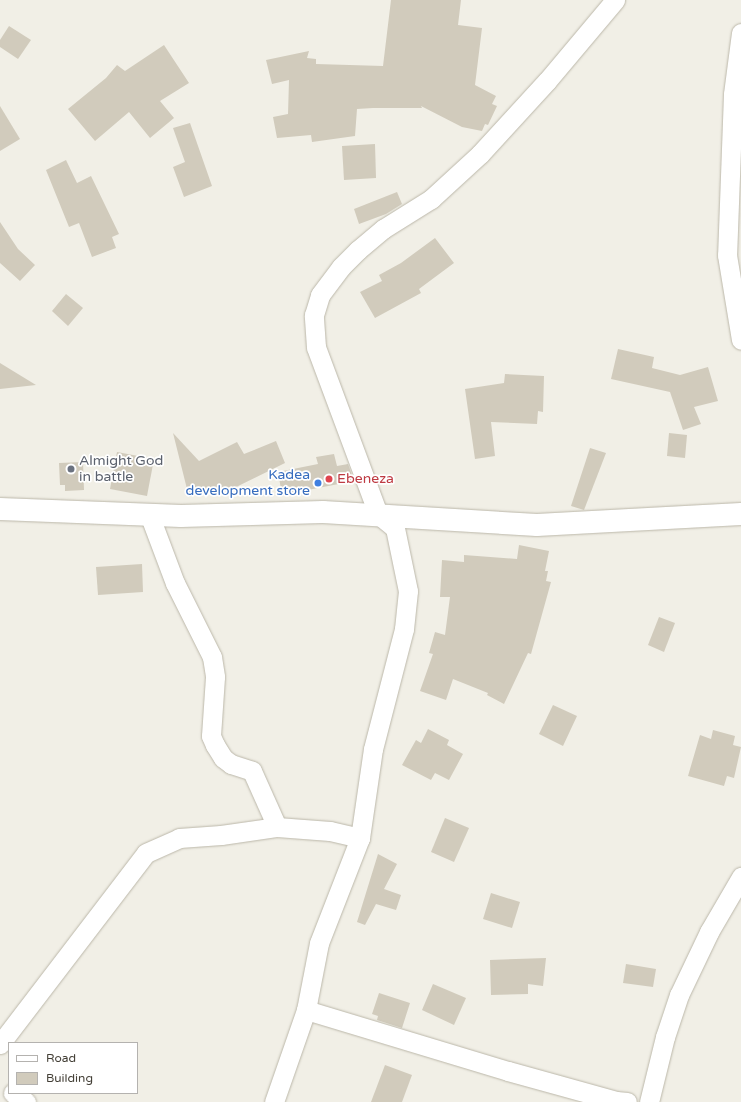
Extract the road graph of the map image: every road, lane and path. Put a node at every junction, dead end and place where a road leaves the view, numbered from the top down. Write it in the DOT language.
graph roads {
  1 [pos="615,0"];
  2 [pos="741,33"];
  3 [pos="737,94"];
  4 [pos="741,340"];
  5 [pos="0,509"];
  6 [pos="149,514"];
  7 [pos="378,514"];
  8 [pos="741,514"];
  9 [pos="277,827"];
  10 [pos="360,838"];
  11 [pos="741,877"];
  12 [pos="306,1010"];
  13 [pos="0,1044"];
  14 [pos="0,1082"];
  15 [pos="8,1089"];
  16 [pos="14,1094"];
  17 [pos="645,1100"];
  18 [pos="26,1102"];
  19 [pos="274,1102"];
  20 [pos="628,1102"];
  1 -- 7 [label="street"];
  2 -- 3 [label="street"];
  3 -- 4 [label="street"];
  5 -- 6 [label="street"];
  6 -- 7 [label="street"];
  6 -- 9 [label="street"];
  7 -- 8 [label="street"];
  7 -- 10 [label="street"];
  9 -- 10 [label="street"];
  9 -- 13 [label="street"];
  10 -- 12 [label="street"];
  11 -- 17 [label="street"];
  12 -- 19 [label="street"];
  12 -- 20 [label="street"];
  14 -- 15 [label="street"];
  16 -- 18 [label="street"];
}
